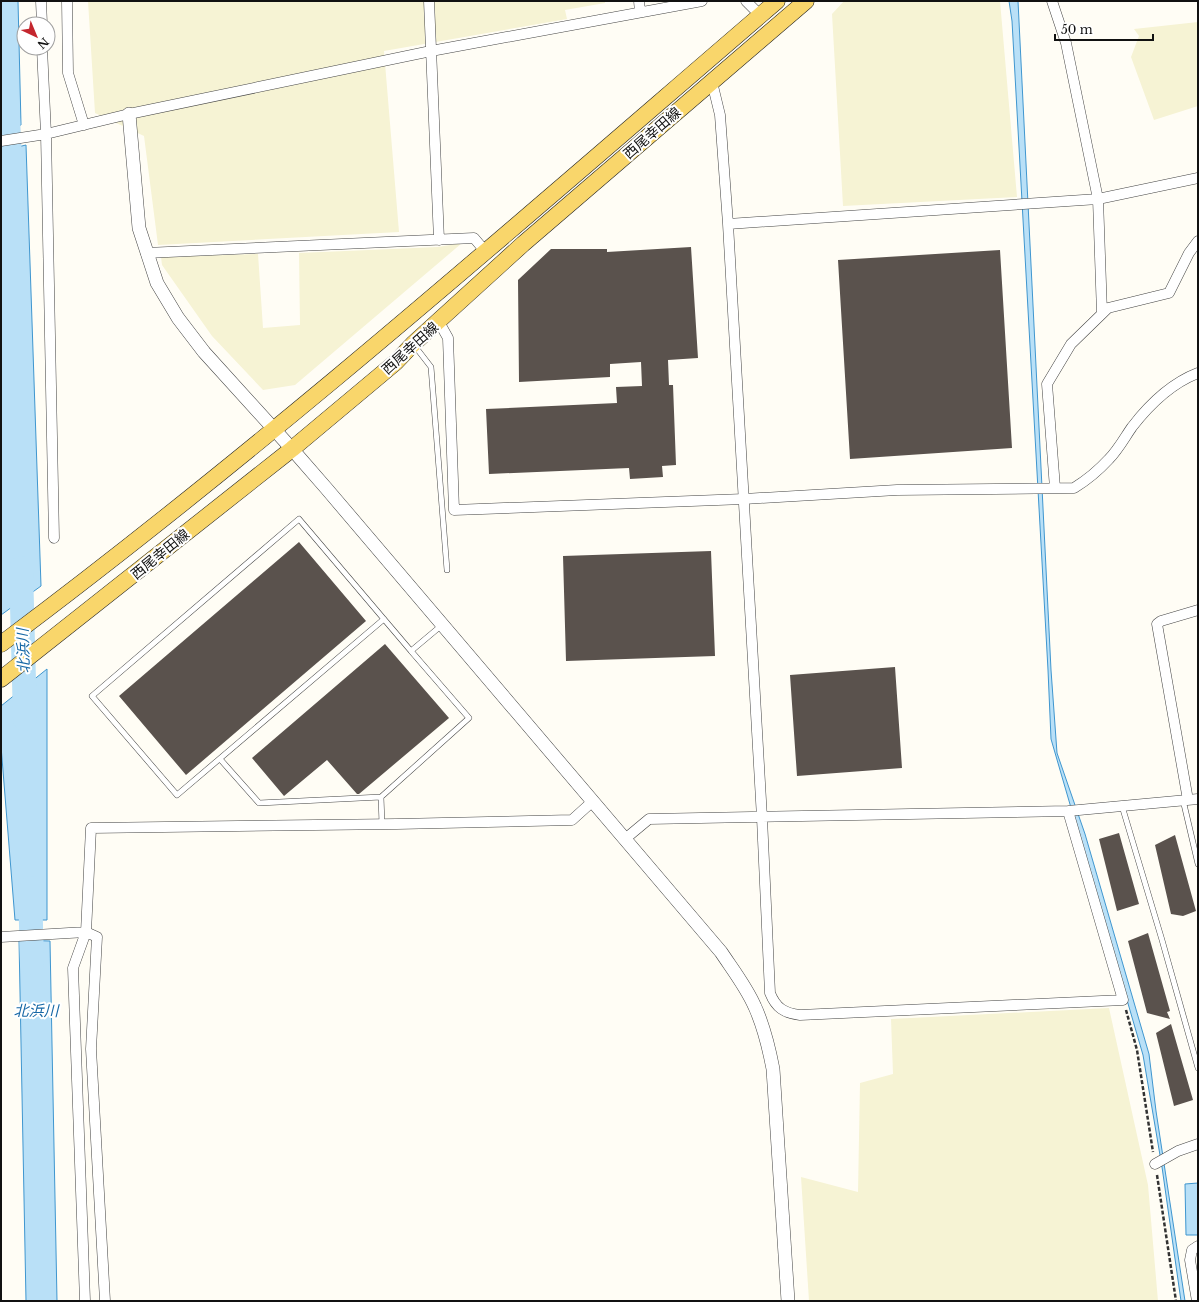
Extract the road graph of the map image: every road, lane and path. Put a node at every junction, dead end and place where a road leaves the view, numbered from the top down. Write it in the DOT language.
graph roads {
  1 [pos="41,1"];
  2 [pos="67,1"];
  3 [pos="429,1"];
  4 [pos="639,1"];
  5 [pos="702,1"];
  6 [pos="746,1"];
  7 [pos="777,1"];
  8 [pos="806,1"];
  9 [pos="1052,1"];
  10 [pos="640,12"];
  11 [pos="760,15"];
  12 [pos="42,16"];
  13 [pos="431,51"];
  14 [pos="42,56"];
  15 [pos="712,82"];
  16 [pos="129,114"];
  17 [pos="84,125"];
  18 [pos="43,134"];
  19 [pos="1,141"];
  20 [pos="1198,178"];
  21 [pos="1098,199"];
  22 [pos="728,224"];
  23 [pos="439,240"];
  24 [pos="1198,241"];
  25 [pos="485,251"];
  26 [pos="146,254"];
  27 [pos="1102,313"];
  28 [pos="439,322"];
  29 [pos="413,344"];
  30 [pos="1198,373"];
  31 [pos="274,430"];
  32 [pos="292,449"];
  33 [pos="1055,488"];
  34 [pos="744,499"];
  35 [pos="54,538"];
  36 [pos="447,570"];
  37 [pos="1198,610"];
  38 [pos="384,619"];
  39 [pos="443,624"];
  40 [pos="1,644"];
  41 [pos="411,651"];
  42 [pos="1,679"];
  43 [pos="220,759"];
  44 [pos="381,797"];
  45 [pos="1190,800"];
  46 [pos="593,801"];
  47 [pos="1122,806"];
  48 [pos="1068,811"];
  49 [pos="762,818"];
  50 [pos="382,824"];
  51 [pos="625,839"];
  52 [pos="1198,864"];
  53 [pos="86,932"];
  54 [pos="1,937"];
  55 [pos="1123,1000"];
  56 [pos="1198,1068"];
  57 [pos="1198,1144"];
  58 [pos="1155,1163"];
  59 [pos="1198,1246"];
  60 [pos="85,1301"];
  61 [pos="105,1301"];
  62 [pos="788,1301"];
  63 [pos="1176,1301"];
  64 [pos="1197,1301"];
  1 -- 12 [label="street"];
  2 -- 17 [label="street"];
  3 -- 13 [label="street"];
  4 -- 10 [label="street"];
  5 -- 10 [label="street"];
  6 -- 11 [label="street"];
  7 -- 11 [label="main road, 西尾幸田線"];
  8 -- 15 [label="main road, 西尾幸田線"];
  9 -- 21 [label="street"];
  10 -- 13 [label="street"];
  11 -- 25 [label="main road, 西尾幸田線"];
  13 -- 16 [label="street"];
  13 -- 23 [label="street"];
  14 -- 18 [label="street"];
  15 -- 22 [label="street"];
  15 -- 28 [label="main road, 西尾幸田線"];
  16 -- 17 [label="street"];
  16 -- 26 [label="street"];
  17 -- 18 [label="street"];
  18 -- 19 [label="street"];
  18 -- 35 [label="street"];
  20 -- 21 [label="street"];
  21 -- 22 [label="street"];
  21 -- 27 [label="street"];
  22 -- 34 [label="street"];
  23 -- 25 [label="street"];
  23 -- 26 [label="street"];
  24 -- 27 [label="street"];
  25 -- 31 [label="main road, 西尾幸田線"];
  26 -- 31 [label="street"];
  27 -- 33 [label="street"];
  28 -- 29 [label="main road, 西尾幸田線"];
  28 -- 34 [label="street"];
  29 -- 32 [label="main road, 西尾幸田線"];
  29 -- 36 [label="lane"];
  30 -- 33 [label="street"];
  31 -- 32 [label="street"];
  31 -- 40 [label="main road, 西尾幸田線"];
  32 -- 39 [label="street"];
  32 -- 42 [label="main road, 西尾幸田線"];
  33 -- 34 [label="street"];
  34 -- 49 [label="street"];
  37 -- 45 [label="street"];
  38 -- 41 [label="lane"];
  38 -- 43 [label="lane"];
  38 -- 43 [label="lane"];
  39 -- 41 [label="lane"];
  39 -- 46 [label="street"];
  41 -- 44 [label="lane"];
  43 -- 44 [label="lane"];
  44 -- 50 [label="lane"];
  45 -- 47 [label="street"];
  45 -- 52 [label="lane"];
  46 -- 50 [label="street"];
  46 -- 51 [label="street"];
  47 -- 48 [label="street"];
  47 -- 56 [label="lane"];
  48 -- 49 [label="street"];
  48 -- 55 [label="street"];
  49 -- 51 [label="street"];
  49 -- 55 [label="street"];
  50 -- 53 [label="street"];
  51 -- 62 [label="street"];
  53 -- 54 [label="street"];
  53 -- 60 [label="street"];
  53 -- 61 [label="street"];
  55 -- 58 [label="path"];
  57 -- 58 [label="street"];
  58 -- 63 [label="path"];
  59 -- 64 [label="street"];
}
